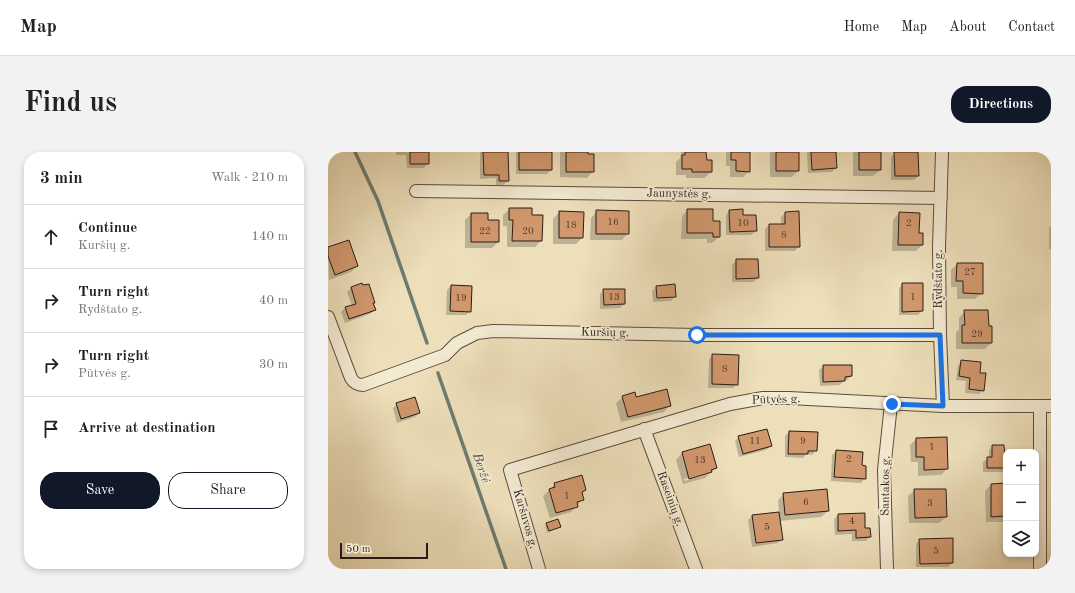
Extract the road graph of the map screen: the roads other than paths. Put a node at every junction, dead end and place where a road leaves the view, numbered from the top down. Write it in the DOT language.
graph roads {
  1 [pos="942,152"];
  2 [pos="416,191"];
  3 [pos="941,198"];
  4 [pos="328,317"];
  5 [pos="940,335"];
  6 [pos="892,404"];
  7 [pos="943,406"];
  8 [pos="1046,406"];
  9 [pos="644,429"];
  10 [pos="510,470"];
  11 [pos="539,569"];
  12 [pos="696,569"];
  13 [pos="887,569"];
  14 [pos="1040,569"];
  1 -- 3 [label="street, Rydštato g."];
  2 -- 3 [label="street, Jaunystės g."];
  3 -- 5 [label="street, Rydštato g."];
  4 -- 5 [label="street, Kuršių g."];
  5 -- 7 [label="street, Rydštato g."];
  6 -- 7 [label="street, Pūtvės g."];
  6 -- 9 [label="street, Pūtvės g."];
  6 -- 13 [label="street, Santakos g."];
  7 -- 8 [label="street, Pūtvės g."];
  8 -- 14 [label="street"];
  9 -- 10 [label="street, Pūtvės g."];
  9 -- 12 [label="street, Raseinių g."];
  10 -- 11 [label="street, Karšuvos g."];
}
